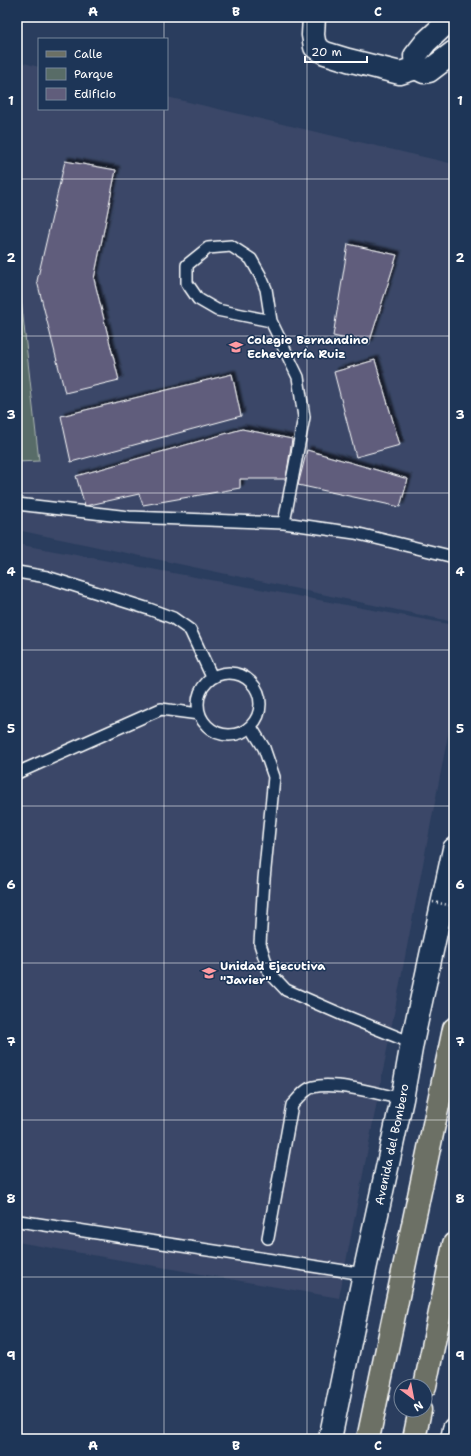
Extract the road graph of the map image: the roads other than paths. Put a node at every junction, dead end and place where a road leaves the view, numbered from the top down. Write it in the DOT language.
graph roads {
  1 [pos="314,17"];
  2 [pos="453,17"];
  3 [pos="454,52"];
  4 [pos="416,68"];
  5 [pos="271,322"];
  6 [pos="17,504"];
  7 [pos="284,523"];
  8 [pos="454,557"];
  9 [pos="17,572"];
  10 [pos="212,677"];
  11 [pos="199,714"];
  12 [pos="251,727"];
  13 [pos="17,773"];
  14 [pos="454,849"];
  15 [pos="454,1029"];
  16 [pos="412,1043"];
  17 [pos="402,1099"];
  18 [pos="17,1219"];
  19 [pos="268,1238"];
  20 [pos="454,1244"];
  21 [pos="364,1274"];
  22 [pos="427,1378"];
  23 [pos="418,1418"];
  24 [pos="454,1430"];
  25 [pos="330,1439"];
  26 [pos="368,1439"];
  27 [pos="414,1439"];
  28 [pos="452,1439"];
  1 -- 4 [label="main road"];
  2 -- 4 [label="main road"];
  3 -- 4 [label="main road"];
  5 -- 5 [label="lane"];
  5 -- 7 [label="lane"];
  6 -- 7 [label="lane"];
  7 -- 8 [label="lane"];
  9 -- 10 [label="lane"];
  10 -- 11 [label="lane"];
  10 -- 12 [label="lane"];
  11 -- 12 [label="lane"];
  11 -- 13 [label="lane"];
  12 -- 16 [label="lane"];
  14 -- 16 [label="main road, Avenida del Bombero"];
  15 -- 26 [label="main road"];
  16 -- 17 [label="main road, Avenida del Bombero"];
  17 -- 19 [label="lane"];
  17 -- 21 [label="main road, Avenida del Bombero"];
  18 -- 21 [label="lane"];
  20 -- 22 [label="main road"];
  21 -- 25 [label="main road, Avenida del Bombero"];
  23 -- 27 [label="main road"];
  24 -- 28 [label="main road"];
}
